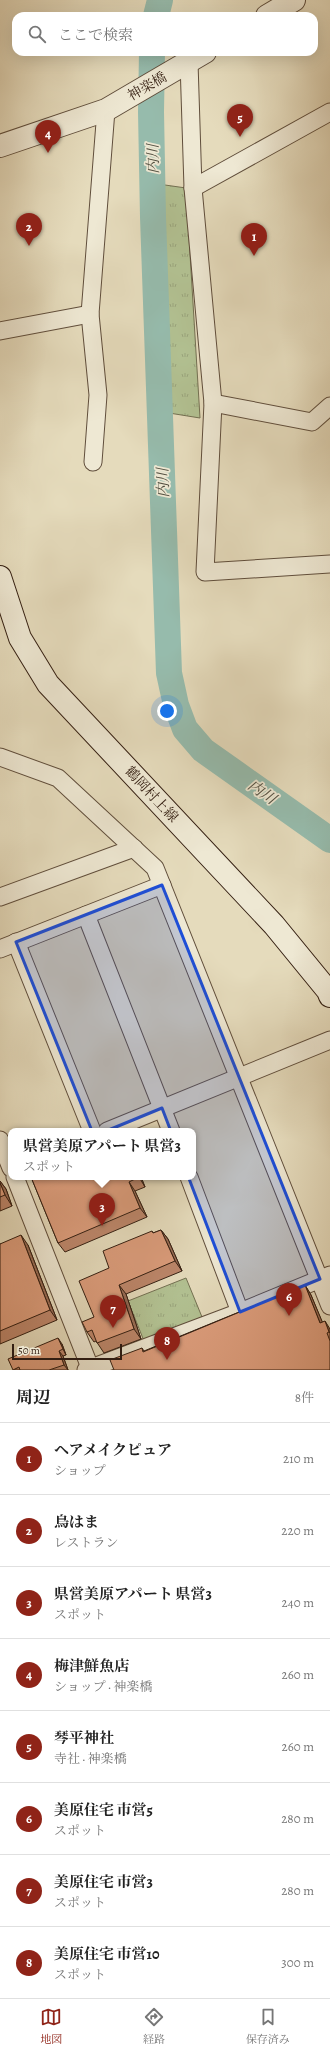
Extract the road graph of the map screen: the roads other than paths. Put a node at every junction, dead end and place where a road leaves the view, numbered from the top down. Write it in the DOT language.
graph roads {
  1 [pos="294,0"];
  2 [pos="273,12"];
  3 [pos="197,57"];
  4 [pos="106,110"];
  5 [pos="330,112"];
  6 [pos="0,146"];
  7 [pos="193,188"];
  8 [pos="90,314"];
  9 [pos="0,331"];
  10 [pos="214,403"];
  11 [pos="330,406"];
  12 [pos="93,462"];
  13 [pos="330,564"];
  14 [pos="0,577"];
  15 [pos="0,757"];
  16 [pos="134,848"];
  17 [pos="162,885"];
  18 [pos="0,897"];
  19 [pos="86,915"];
  20 [pos="16,942"];
  21 [pos="0,949"];
  22 [pos="329,992"];
  23 [pos="330,1040"];
  24 [pos="238,1077"];
  25 [pos="162,1108"];
  26 [pos="91,1128"];
  27 [pos="114,1128"];
  28 [pos="170,1128"];
  29 [pos="0,1140"];
  30 [pos="8,1161"];
  31 [pos="16,1180"];
  32 [pos="190,1180"];
  33 [pos="325,1277"];
  34 [pos="330,1306"];
  35 [pos="240,1312"];
  36 [pos="89,1369"];
  1 -- 2 [label="main road"];
  3 -- 4 [label="main road, 神楽橋"];
  3 -- 7 [label="street"];
  4 -- 6 [label="main road, 神楽橋"];
  4 -- 8 [label="street"];
  5 -- 7 [label="street"];
  7 -- 10 [label="street"];
  8 -- 9 [label="street"];
  8 -- 12 [label="street"];
  10 -- 11 [label="street"];
  10 -- 13 [label="street"];
  14 -- 22 [label="main road, 鶴岡村上線"];
  15 -- 16 [label="street"];
  16 -- 17 [label="street"];
  16 -- 18 [label="street"];
  17 -- 19 [label="street"];
  17 -- 24 [label="street"];
  19 -- 20 [label="street"];
  19 -- 25 [label="street"];
  20 -- 21 [label="street"];
  20 -- 26 [label="street"];
  23 -- 24 [label="street"];
  24 -- 25 [label="street"];
  24 -- 33 [label="street"];
  25 -- 27 [label="street"];
  25 -- 28 [label="street"];
  29 -- 30 [label="street"];
  31 -- 36 [label="street"];
  32 -- 35 [label="street"];
  33 -- 34 [label="street"];
  33 -- 35 [label="street"];
  35 -- 36 [label="street"];
}
